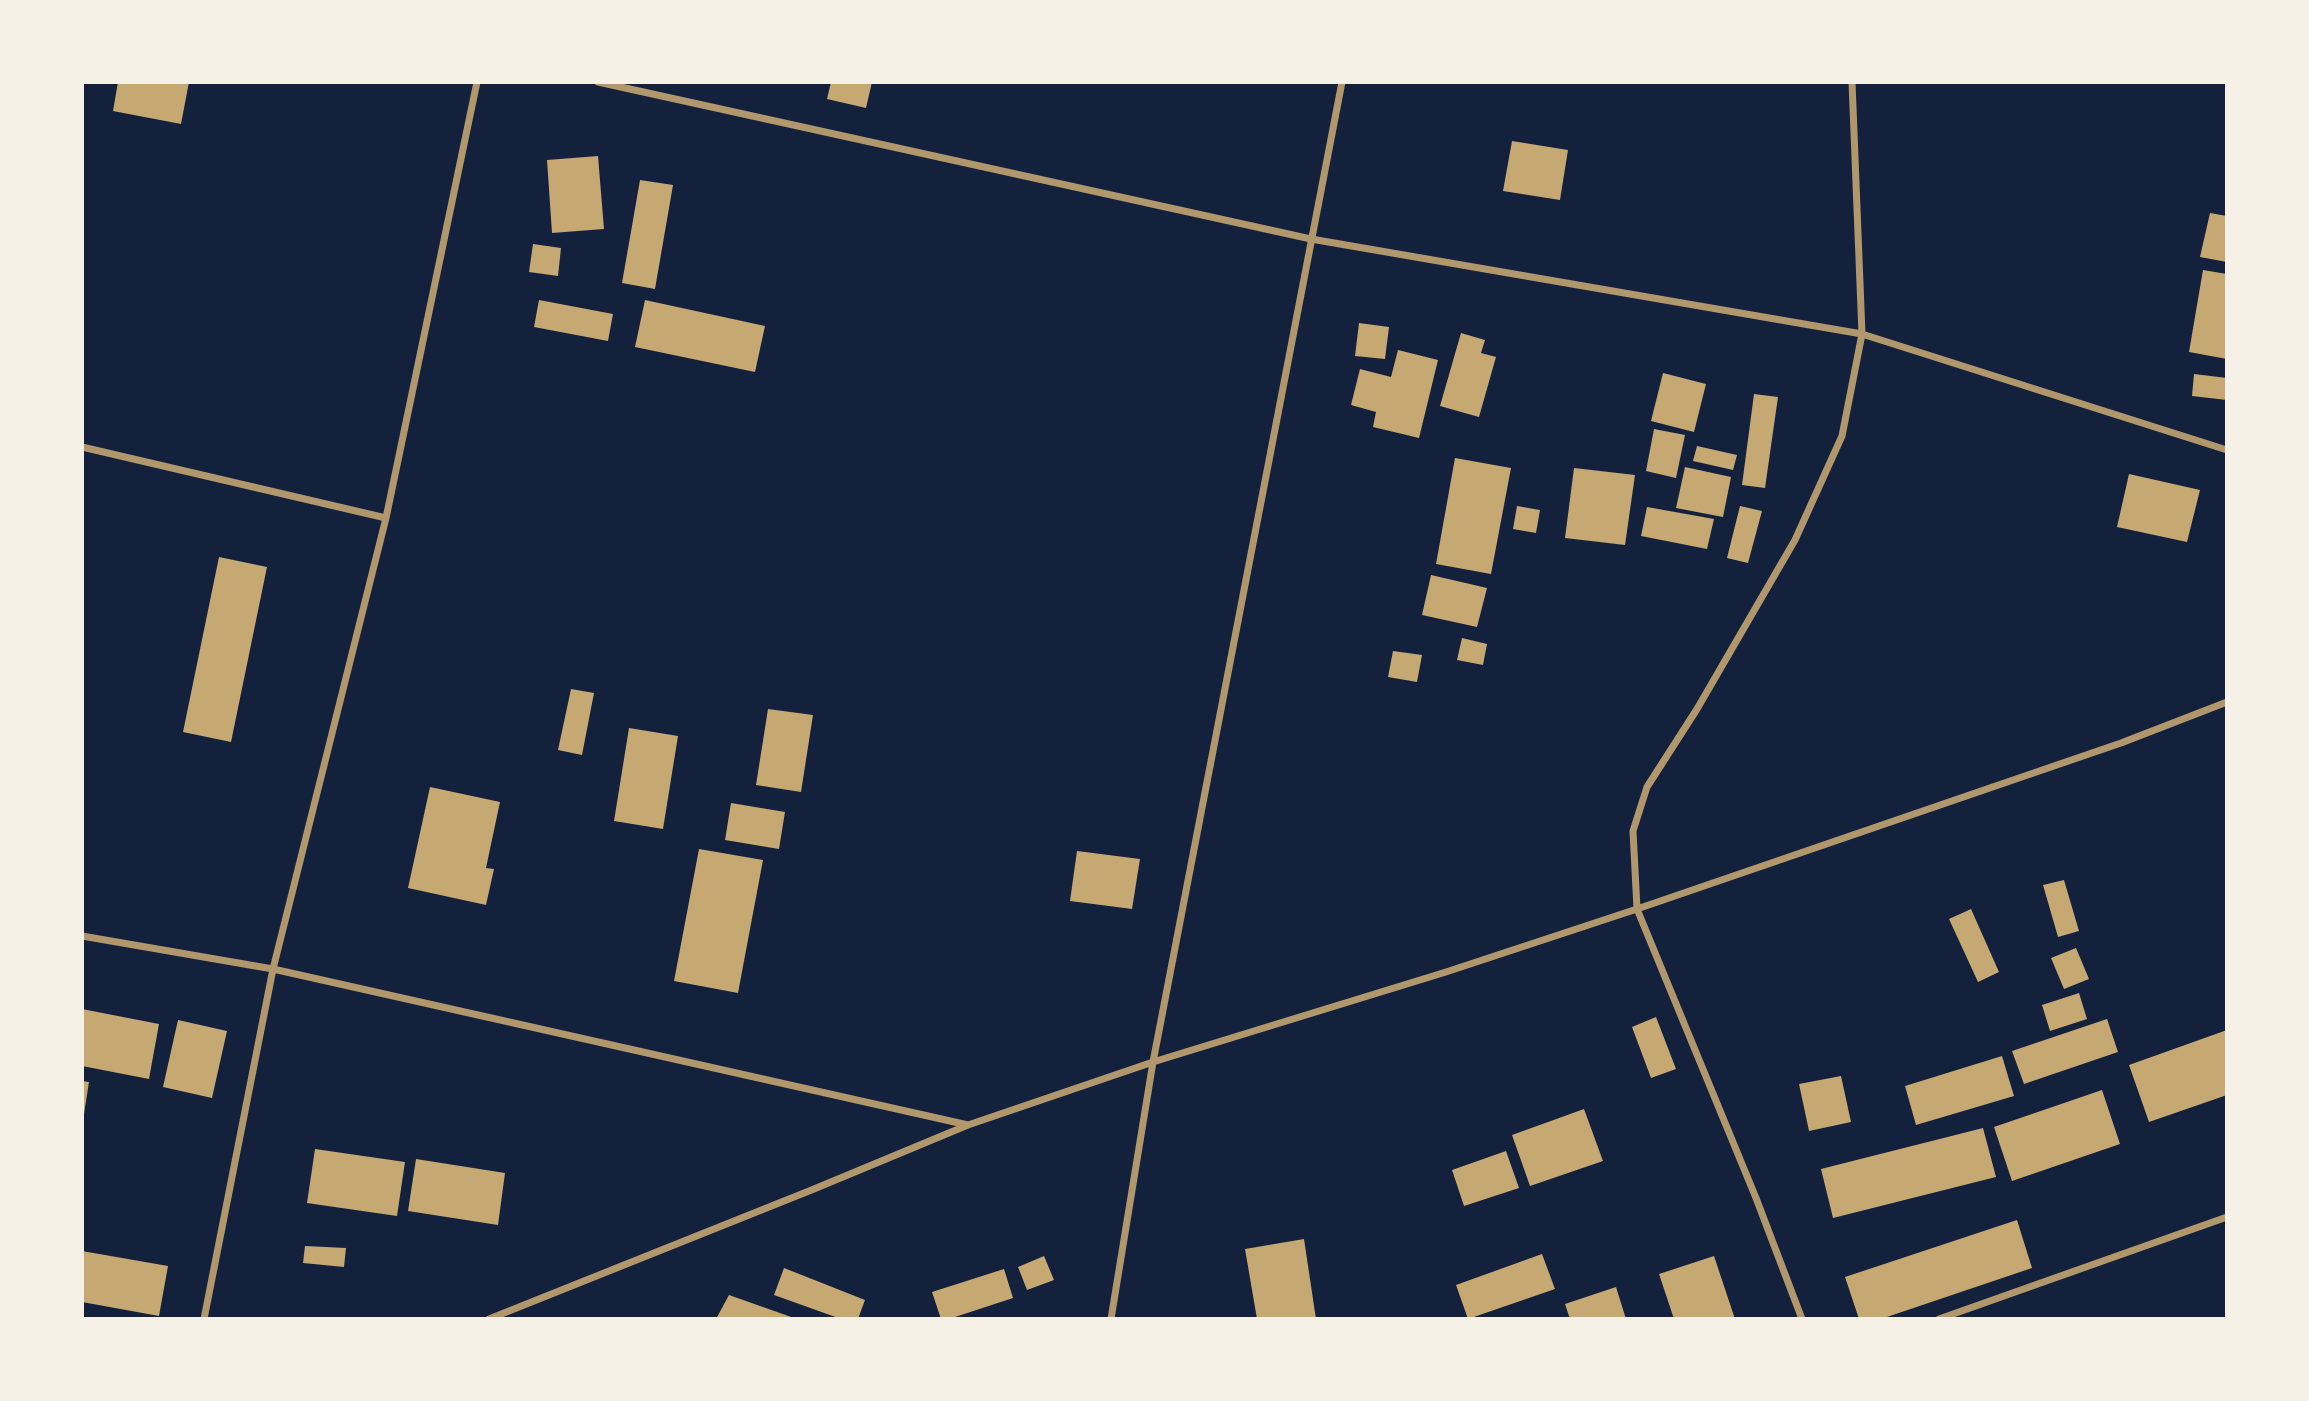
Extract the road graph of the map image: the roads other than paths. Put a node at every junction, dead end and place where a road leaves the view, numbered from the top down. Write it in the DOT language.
graph roads {
  1 [pos="477,82"];
  2 [pos="598,82"];
  3 [pos="1342,82"];
  4 [pos="1852,82"];
  5 [pos="1311,239"];
  6 [pos="1862,334"];
  7 [pos="82,447"];
  8 [pos="2227,450"];
  9 [pos="387,518"];
  10 [pos="2227,702"];
  11 [pos="1637,909"];
  12 [pos="82,936"];
  13 [pos="273,969"];
  14 [pos="1153,1062"];
  15 [pos="968,1125"];
  16 [pos="2227,1217"];
  17 [pos="204,1319"];
  18 [pos="489,1319"];
  19 [pos="1111,1319"];
  20 [pos="1802,1319"];
  21 [pos="1939,1319"];
  1 -- 9 [label="street"];
  2 -- 5 [label="street"];
  3 -- 5 [label="street"];
  4 -- 6 [label="street"];
  5 -- 6 [label="street"];
  5 -- 14 [label="street"];
  6 -- 8 [label="street"];
  6 -- 11 [label="street"];
  7 -- 9 [label="street"];
  9 -- 13 [label="street"];
  10 -- 11 [label="street"];
  11 -- 14 [label="street"];
  11 -- 20 [label="street"];
  12 -- 13 [label="street"];
  13 -- 15 [label="street"];
  13 -- 17 [label="street"];
  14 -- 15 [label="street"];
  14 -- 19 [label="street"];
  15 -- 18 [label="street"];
  16 -- 21 [label="street"];
}
